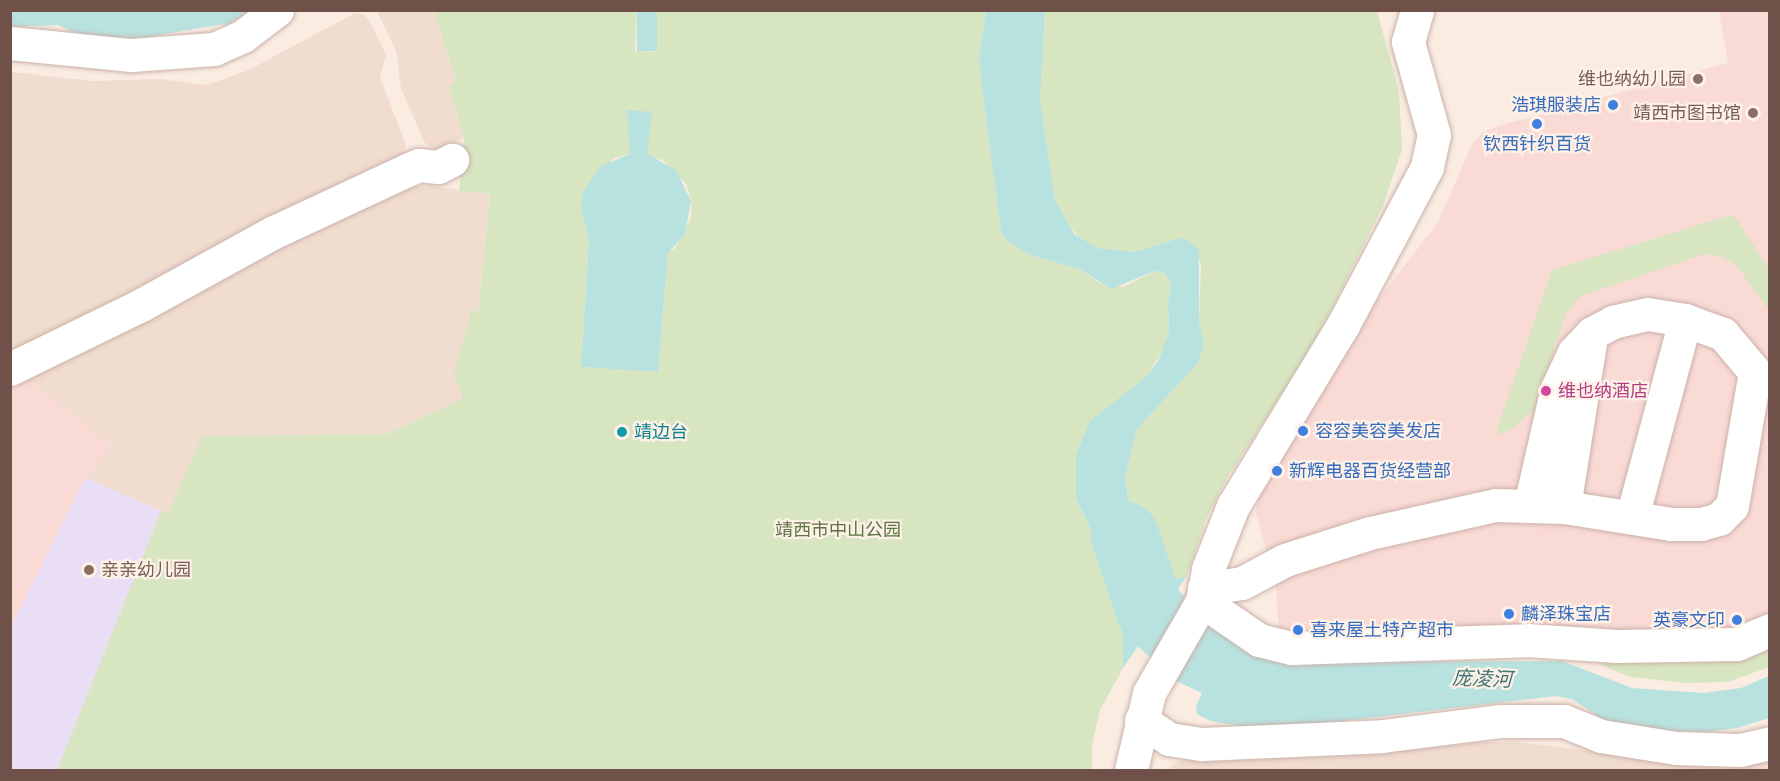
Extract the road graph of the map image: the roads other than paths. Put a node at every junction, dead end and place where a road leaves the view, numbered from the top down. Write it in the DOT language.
graph roads {
  1 [pos="277,10"];
  2 [pos="1416,10"];
  3 [pos="10,43"];
  4 [pos="452,160"];
  5 [pos="1685,320"];
  6 [pos="1592,333"];
  7 [pos="10,369"];
  8 [pos="1530,505"];
  9 [pos="1564,507"];
  10 [pos="1632,517"];
  11 [pos="1200,600"];
  12 [pos="1770,630"];
  13 [pos="1141,720"];
  14 [pos="1770,743"];
  15 [pos="1131,771"];
  1 -- 3 [label="street"];
  2 -- 11 [label="street"];
  4 -- 7 [label="street"];
  5 -- 6 [label="street"];
  5 -- 10 [label="street"];
  5 -- 10 [label="street"];
  6 -- 8 [label="street"];
  6 -- 9 [label="street"];
  8 -- 9 [label="street"];
  8 -- 11 [label="street"];
  9 -- 10 [label="street"];
  11 -- 12 [label="street"];
  11 -- 13 [label="street"];
  13 -- 14 [label="street"];
  13 -- 15 [label="street"];
}
